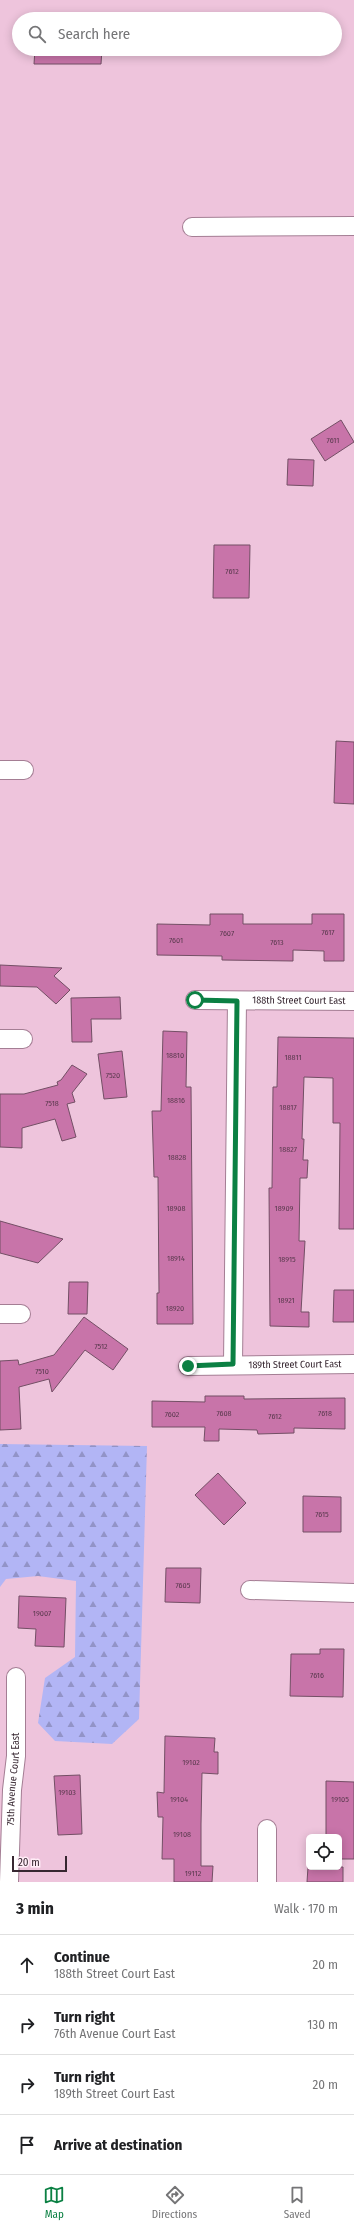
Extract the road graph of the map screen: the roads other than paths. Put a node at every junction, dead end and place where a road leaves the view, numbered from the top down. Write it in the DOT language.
graph roads {
  1 [pos="354,226"];
  2 [pos="192,227"];
  3 [pos="0,770"];
  4 [pos="24,770"];
  5 [pos="195,1000"];
  6 [pos="237,1001"];
  7 [pos="354,1001"];
  8 [pos="0,1039"];
  9 [pos="23,1039"];
  10 [pos="0,1314"];
  11 [pos="21,1314"];
  12 [pos="233,1364"];
  13 [pos="354,1364"];
  14 [pos="188,1366"];
  15 [pos="250,1590"];
  16 [pos="354,1592"];
  17 [pos="16,1677"];
  18 [pos="267,1829"];
  19 [pos="9,1882"];
  20 [pos="267,1882"];
  1 -- 2 [label="street"];
  3 -- 4 [label="street"];
  5 -- 6 [label="street, 188th Street Court East"];
  6 -- 7 [label="street, 188th Street Court East"];
  6 -- 12 [label="street"];
  8 -- 9 [label="street"];
  10 -- 11 [label="street"];
  12 -- 13 [label="street, 189th Street Court East"];
  12 -- 14 [label="street, 189th Street Court East"];
  15 -- 16 [label="street"];
  17 -- 19 [label="street, 75th Avenue Court East"];
  18 -- 20 [label="street"];
}
